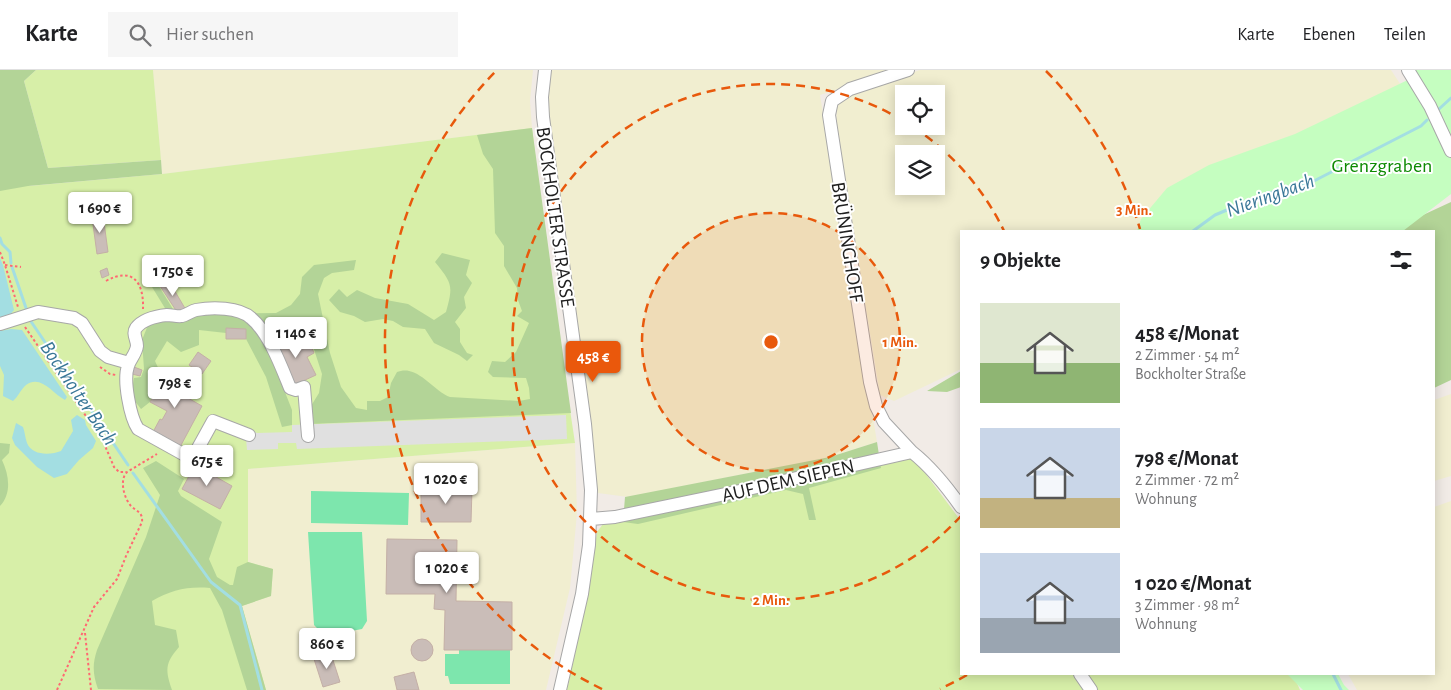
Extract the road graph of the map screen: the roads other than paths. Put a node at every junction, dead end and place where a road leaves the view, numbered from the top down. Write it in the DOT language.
graph roads {
  1 [pos="545,70"];
  2 [pos="908,70"];
  3 [pos="1408,70"];
  4 [pos="1451,151"];
  5 [pos="0,324"];
  6 [pos="129,363"];
  7 [pos="249,435"];
  8 [pos="308,436"];
  9 [pos="912,452"];
  10 [pos="960,505"];
  11 [pos="591,519"];
  12 [pos="1081,675"];
  13 [pos="560,690"];
  14 [pos="1091,690"];
  1 -- 11 [label="street, BOCKHOLTER STRASSE"];
  2 -- 9 [label="street, BRÜNINGHOFF"];
  3 -- 4 [label="street"];
  5 -- 6 [label="street"];
  6 -- 7 [label="street"];
  6 -- 8 [label="street"];
  9 -- 10 [label="street"];
  9 -- 11 [label="street, AUF DEM SIEPEN"];
  11 -- 13 [label="street, BOCKHOLTER STRASSE"];
  12 -- 14 [label="street"];
}
